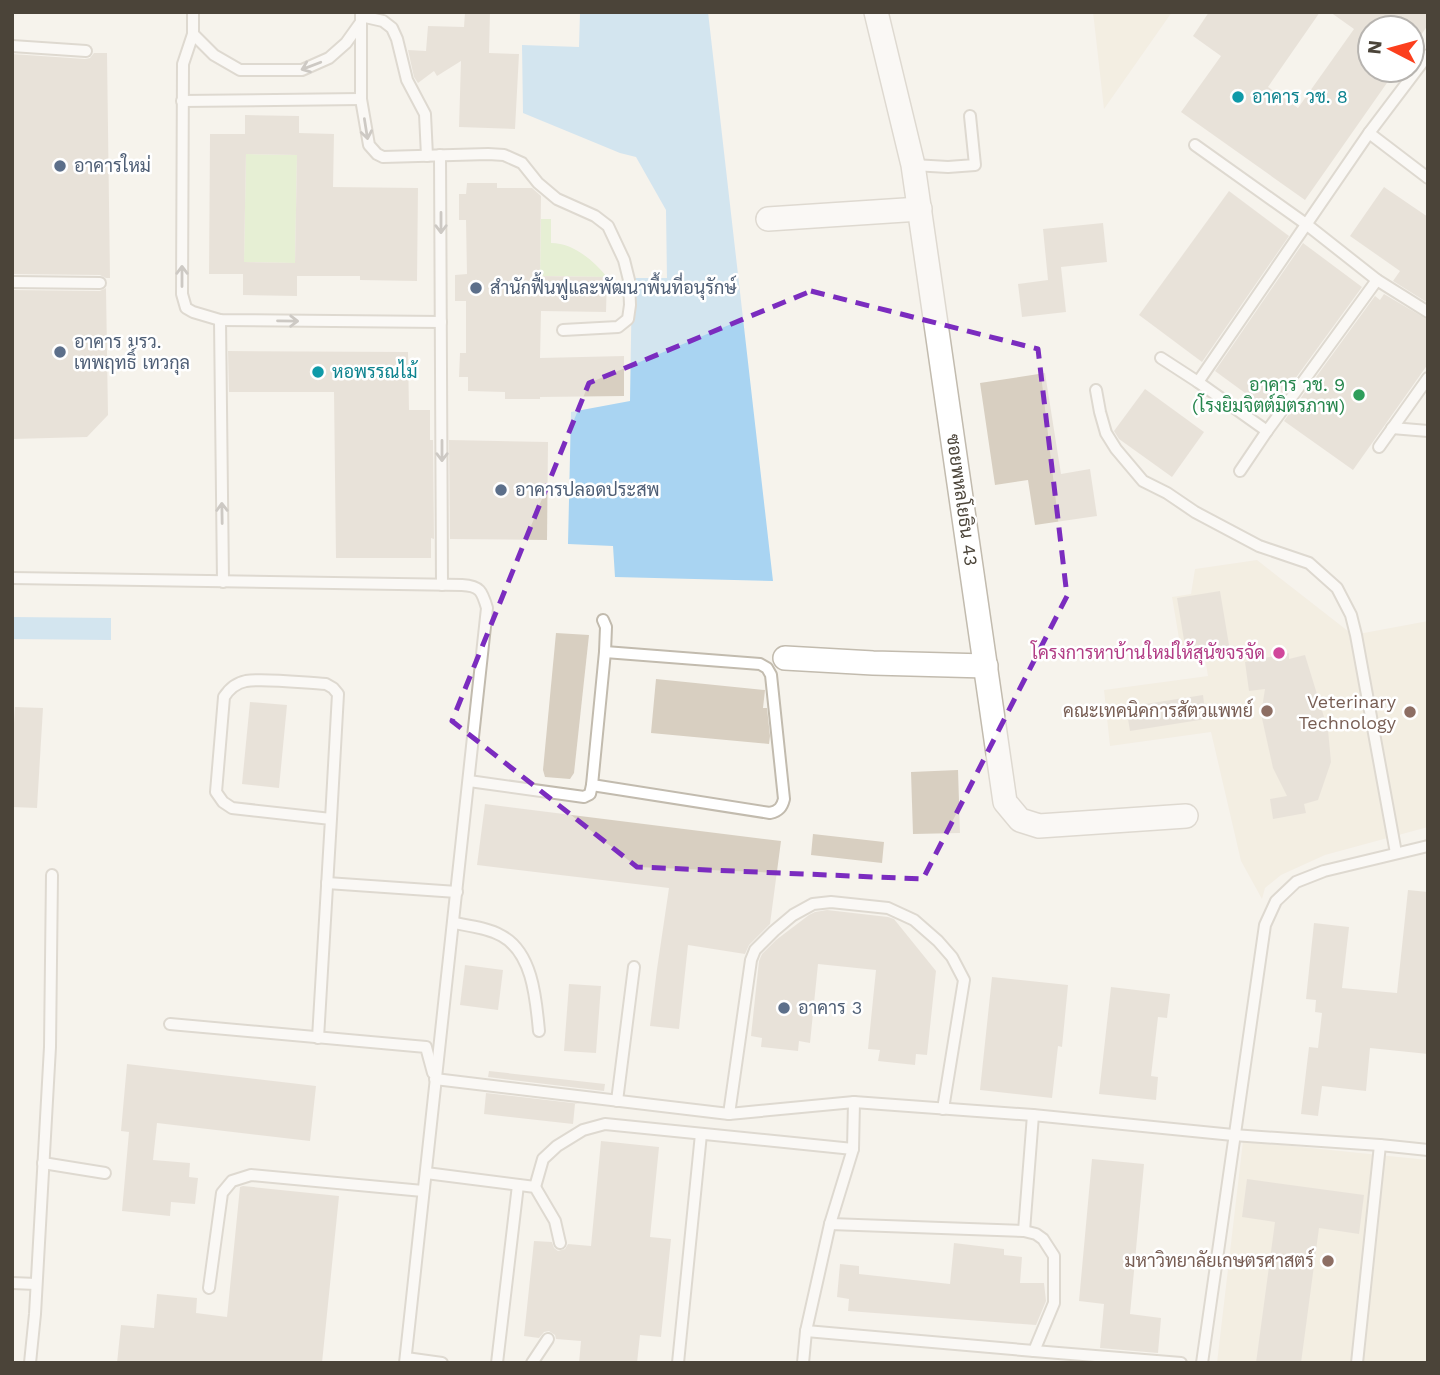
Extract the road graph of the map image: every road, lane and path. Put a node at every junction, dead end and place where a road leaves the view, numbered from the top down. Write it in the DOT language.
graph roads {
  1 [pos="193,12"];
  2 [pos="877,12"];
  3 [pos="361,17"];
  4 [pos="193,34"];
  5 [pos="12,46"];
  6 [pos="86,51"];
  7 [pos="1428,55"];
  8 [pos="361,99"];
  9 [pos="183,101"];
  10 [pos="970,116"];
  11 [pos="1369,133"];
  12 [pos="1195,145"];
  13 [pos="440,155"];
  14 [pos="427,156"];
  15 [pos="914,165"];
  16 [pos="1428,178"];
  17 [pos="920,209"];
  18 [pos="768,219"];
  19 [pos="1306,224"];
  20 [pos="1377,280"];
  21 [pos="12,282"];
  22 [pos="100,283"];
  23 [pos="1428,312"];
  24 [pos="220,320"];
  25 [pos="441,322"];
  26 [pos="564,330"];
  27 [pos="1161,358"];
  28 [pos="1428,378"];
  29 [pos="1198,382"];
  30 [pos="1096,390"];
  31 [pos="1392,428"];
  32 [pos="1267,431"];
  33 [pos="1428,431"];
  34 [pos="1378,447"];
  35 [pos="1240,471"];
  36 [pos="12,578"];
  37 [pos="223,582"];
  38 [pos="442,585"];
  39 [pos="603,620"];
  40 [pos="605,652"];
  41 [pos="785,658"];
  42 [pos="986,666"];
  43 [pos="469,780"];
  44 [pos="592,785"];
  45 [pos="1186,816"];
  46 [pos="331,819"];
  47 [pos="1428,846"];
  48 [pos="1396,853"];
  49 [pos="52,875"];
  50 [pos="327,883"];
  51 [pos="457,892"];
  52 [pos="454,923"];
  53 [pos="634,967"];
  54 [pos="170,1024"];
  55 [pos="539,1031"];
  56 [pos="318,1038"];
  57 [pos="435,1079"];
  58 [pos="617,1101"];
  59 [pos="854,1102"];
  60 [pos="943,1109"];
  61 [pos="729,1114"];
  62 [pos="1034,1115"];
  63 [pos="701,1135"];
  64 [pos="1233,1135"];
  65 [pos="1380,1145"];
  66 [pos="853,1150"];
  67 [pos="1428,1150"];
  68 [pos="43,1163"];
  69 [pos="105,1173"];
  70 [pos="426,1173"];
  71 [pos="518,1185"];
  72 [pos="535,1187"];
  73 [pos="424,1191"];
  74 [pos="830,1224"];
  75 [pos="1024,1231"];
  76 [pos="560,1243"];
  77 [pos="12,1283"];
  78 [pos="36,1284"];
  79 [pos="209,1288"];
  80 [pos="806,1331"];
  81 [pos="548,1339"];
  82 [pos="1034,1351"];
  83 [pos="406,1360"];
  84 [pos="30,1363"];
  85 [pos="442,1363"];
  86 [pos="497,1363"];
  87 [pos="532,1363"];
  88 [pos="678,1363"];
  89 [pos="803,1363"];
  90 [pos="1181,1363"];
  91 [pos="1202,1363"];
  92 [pos="1357,1363"];
  1 -- 4 [label="lane"];
  2 -- 15 [label="street, ซอยพหลโยธิน 43"];
  3 -- 4 [label="lane, one-way"];
  3 -- 8 [label="lane"];
  3 -- 14 [label="lane"];
  4 -- 9 [label="lane"];
  5 -- 6 [label="lane"];
  7 -- 11 [label="lane"];
  8 -- 9 [label="lane"];
  8 -- 14 [label="lane, one-way"];
  24 -- 9 [label="lane, one-way"];
  10 -- 15 [label="lane"];
  11 -- 16 [label="lane"];
  11 -- 19 [label="lane"];
  12 -- 19 [label="lane"];
  13 -- 14 [label="lane"];
  13 -- 25 [label="lane, one-way"];
  13 -- 26 [label="lane"];
  15 -- 17 [label="street, ซอยพหลโยธิน 43"];
  17 -- 18 [label="street"];
  17 -- 42 [label="street, ซอยพหลโยธิน 43"];
  19 -- 20 [label="lane"];
  19 -- 29 [label="lane"];
  20 -- 23 [label="lane"];
  20 -- 32 [label="lane"];
  21 -- 22 [label="lane"];
  24 -- 25 [label="lane, one-way"];
  37 -- 24 [label="lane, one-way"];
  25 -- 38 [label="lane, one-way"];
  27 -- 29 [label="lane"];
  28 -- 31 [label="lane"];
  29 -- 32 [label="lane"];
  30 -- 48 [label="lane"];
  31 -- 33 [label="lane"];
  31 -- 34 [label="lane"];
  32 -- 35 [label="lane"];
  36 -- 37 [label="lane"];
  37 -- 38 [label="lane"];
  38 -- 43 [label="lane"];
  39 -- 40 [label="lane"];
  40 -- 44 [label="lane"];
  40 -- 44 [label="lane"];
  41 -- 42 [label="street"];
  42 -- 45 [label="street, ซอยพหลโยธิน 43"];
  43 -- 44 [label="lane"];
  43 -- 51 [label="lane"];
  46 -- 46 [label="lane"];
  46 -- 50 [label="lane"];
  47 -- 48 [label="lane"];
  48 -- 64 [label="lane"];
  49 -- 68 [label="lane"];
  50 -- 51 [label="lane"];
  50 -- 56 [label="lane"];
  51 -- 52 [label="lane"];
  52 -- 55 [label="lane"];
  52 -- 57 [label="lane"];
  53 -- 58 [label="lane"];
  54 -- 56 [label="lane"];
  56 -- 57 [label="lane"];
  57 -- 58 [label="lane"];
  57 -- 70 [label="lane"];
  58 -- 61 [label="lane"];
  59 -- 60 [label="lane"];
  59 -- 61 [label="lane"];
  59 -- 66 [label="lane"];
  60 -- 61 [label="lane"];
  60 -- 62 [label="lane"];
  62 -- 64 [label="lane"];
  62 -- 75 [label="lane"];
  63 -- 66 [label="lane"];
  63 -- 72 [label="lane"];
  63 -- 88 [label="lane"];
  64 -- 65 [label="lane"];
  64 -- 91 [label="lane"];
  65 -- 67 [label="lane"];
  65 -- 92 [label="lane"];
  66 -- 74 [label="lane"];
  68 -- 69 [label="lane"];
  68 -- 78 [label="lane"];
  70 -- 71 [label="lane"];
  70 -- 73 [label="lane"];
  71 -- 72 [label="lane"];
  71 -- 86 [label="lane"];
  72 -- 76 [label="lane"];
  73 -- 79 [label="lane"];
  73 -- 83 [label="lane"];
  74 -- 75 [label="lane"];
  74 -- 80 [label="lane"];
  75 -- 82 [label="lane"];
  77 -- 78 [label="lane"];
  78 -- 84 [label="lane"];
  80 -- 82 [label="lane"];
  80 -- 89 [label="lane"];
  81 -- 87 [label="lane"];
  82 -- 90 [label="lane"];
  83 -- 85 [label="lane"];
}
